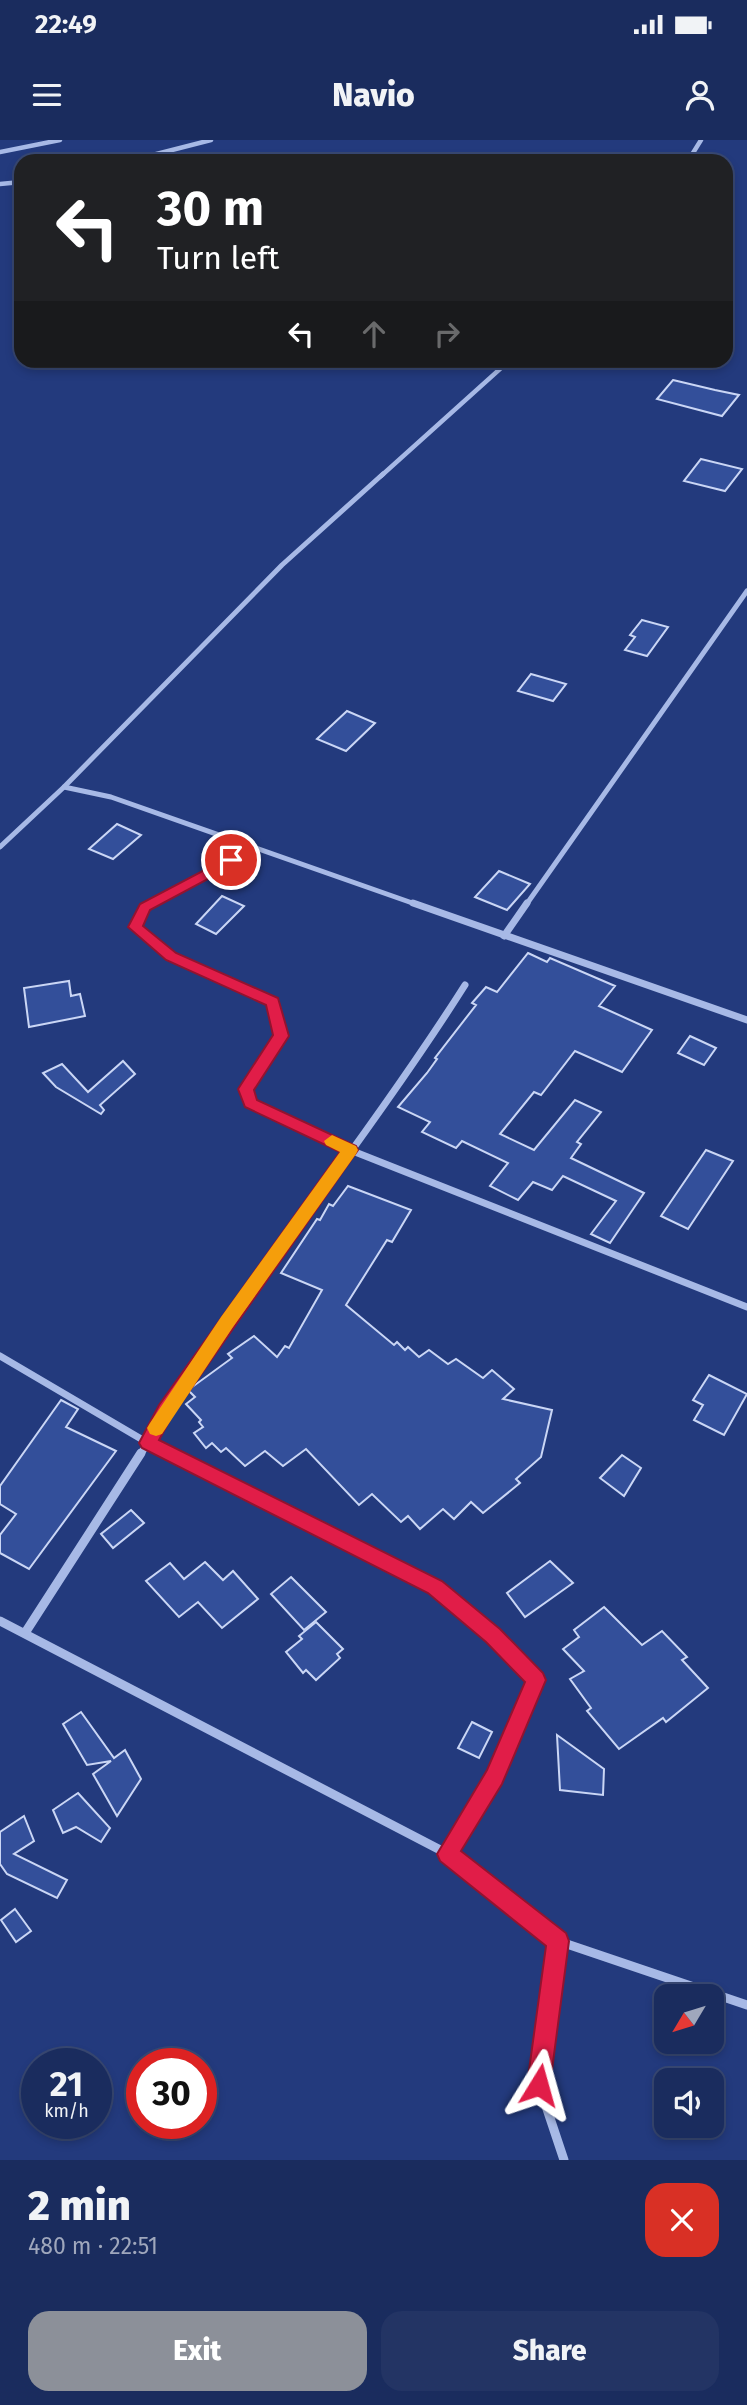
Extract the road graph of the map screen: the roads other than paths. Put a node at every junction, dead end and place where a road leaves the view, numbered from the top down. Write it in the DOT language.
graph roads {
  1 [pos="60,140"];
  2 [pos="211,140"];
  3 [pos="0,152"];
  4 [pos="156,154"];
  5 [pos="501,368"];
  6 [pos="747,591"];
  7 [pos="64,787"];
  8 [pos="0,847"];
  9 [pos="253,849"];
  10 [pos="504,936"];
  11 [pos="465,985"];
  12 [pos="747,1020"];
  13 [pos="350,1150"];
  14 [pos="747,1307"];
  15 [pos="0,1356"];
  16 [pos="148,1443"];
  17 [pos="0,1621"];
  18 [pos="24,1633"];
  19 [pos="448,1854"];
  20 [pos="558,1941"];
  21 [pos="747,2006"];
  22 [pos="564,2160"];
  1 -- 3 [label="street"];
  2 -- 4 [label="street"];
  5 -- 7 [label="street"];
  6 -- 10 [label="street"];
  7 -- 8 [label="street"];
  7 -- 9 [label="street"];
  9 -- 10 [label="street"];
  9 -- 13 [label="street"];
  10 -- 12 [label="street"];
  11 -- 13 [label="street"];
  13 -- 14 [label="street"];
  13 -- 16 [label="street"];
  15 -- 16 [label="street"];
  16 -- 18 [label="street"];
  16 -- 19 [label="street"];
  17 -- 18 [label="street"];
  18 -- 19 [label="street"];
  19 -- 20 [label="street"];
  20 -- 21 [label="street"];
  20 -- 22 [label="street"];
}
